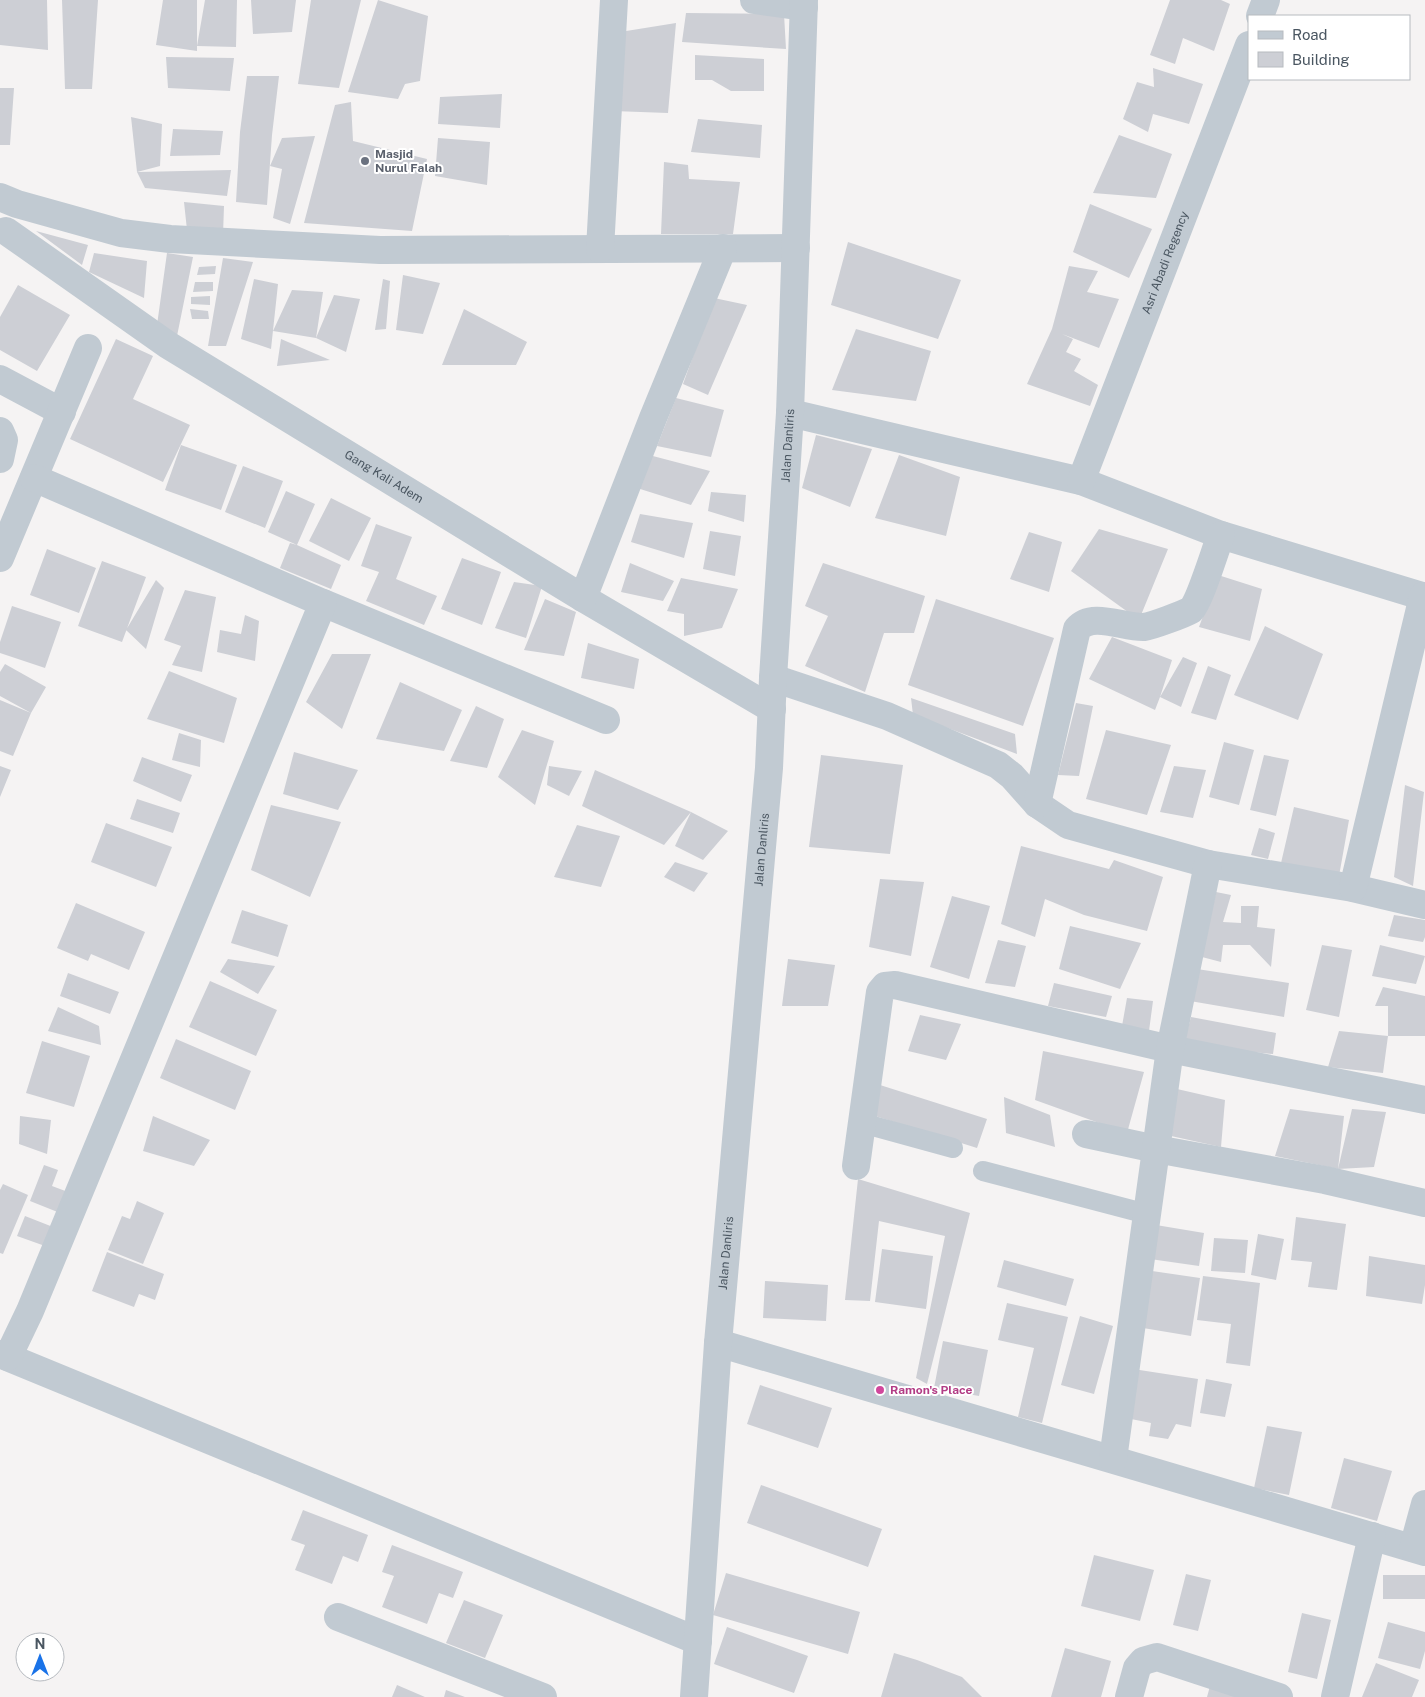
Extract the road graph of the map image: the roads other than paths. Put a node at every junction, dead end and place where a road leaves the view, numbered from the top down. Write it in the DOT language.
graph roads {
  1 [pos="614,0"];
  2 [pos="754,0"];
  3 [pos="1266,0"];
  4 [pos="804,3"];
  5 [pos="1260,15"];
  6 [pos="1248,48"];
  7 [pos="8,200"];
  8 [pos="3,240"];
  9 [pos="722,248"];
  10 [pos="796,248"];
  11 [pos="600,249"];
  12 [pos="88,348"];
  13 [pos="0,379"];
  14 [pos="62,412"];
  15 [pos="790,414"];
  16 [pos="0,432"];
  17 [pos="0,459"];
  18 [pos="34,478"];
  19 [pos="1081,480"];
  20 [pos="1221,535"];
  21 [pos="0,558"];
  22 [pos="1424,597"];
  23 [pos="584,598"];
  24 [pos="323,603"];
  25 [pos="773,678"];
  26 [pos="772,709"];
  27 [pos="606,720"];
  28 [pos="1036,804"];
  29 [pos="1208,864"];
  30 [pos="1353,888"];
  31 [pos="1425,906"];
  32 [pos="1170,1049"];
  33 [pos="1425,1100"];
  34 [pos="862,1123"];
  35 [pos="1086,1134"];
  36 [pos="953,1148"];
  37 [pos="1156,1149"];
  38 [pos="856,1166"];
  39 [pos="982,1172"];
  40 [pos="1425,1203"];
  41 [pos="1147,1214"];
  42 [pos="718,1343"];
  43 [pos="4,1355"];
  44 [pos="1113,1459"];
  45 [pos="1425,1504"];
  46 [pos="1372,1536"];
  47 [pos="1419,1550"];
  48 [pos="338,1617"];
  49 [pos="698,1641"];
  50 [pos="543,1697"];
  51 [pos="694,1697"];
  52 [pos="1129,1697"];
  53 [pos="1279,1697"];
  54 [pos="1334,1697"];
  1 -- 11 [label="street"];
  2 -- 4 [label="street"];
  3 -- 5 [label="street"];
  4 -- 10 [label="street, Jalan Danliris"];
  6 -- 19 [label="street, Asri Abadi Regency"];
  7 -- 8 [label="street"];
  7 -- 11 [label="street"];
  8 -- 23 [label="street, Gang Kali Adem"];
  9 -- 10 [label="street"];
  9 -- 11 [label="street"];
  9 -- 23 [label="street"];
  10 -- 15 [label="street, Jalan Danliris"];
  12 -- 14 [label="street"];
  13 -- 14 [label="street"];
  14 -- 18 [label="street"];
  15 -- 19 [label="street"];
  15 -- 25 [label="street, Jalan Danliris"];
  16 -- 17 [label="street"];
  18 -- 21 [label="street"];
  18 -- 24 [label="street"];
  19 -- 20 [label="street"];
  20 -- 22 [label="street"];
  20 -- 28 [label="street"];
  22 -- 30 [label="street"];
  23 -- 26 [label="street, Gang Kali Adem"];
  24 -- 27 [label="street"];
  24 -- 43 [label="street"];
  25 -- 26 [label="street, Jalan Danliris"];
  25 -- 28 [label="street"];
  26 -- 42 [label="street, Jalan Danliris"];
  28 -- 29 [label="street"];
  29 -- 30 [label="street"];
  29 -- 32 [label="street"];
  30 -- 31 [label="street"];
  32 -- 33 [label="street"];
  32 -- 34 [label="street"];
  32 -- 37 [label="street"];
  34 -- 36 [label="lane"];
  34 -- 38 [label="street"];
  35 -- 37 [label="street"];
  37 -- 40 [label="street"];
  37 -- 41 [label="street"];
  39 -- 41 [label="lane"];
  41 -- 44 [label="street"];
  42 -- 44 [label="street"];
  42 -- 49 [label="street, Jalan Danliris"];
  43 -- 49 [label="street"];
  44 -- 46 [label="street"];
  45 -- 47 [label="street"];
  46 -- 47 [label="street"];
  46 -- 54 [label="street"];
  48 -- 50 [label="street"];
  49 -- 51 [label="street, Jalan Danliris"];
  52 -- 53 [label="street"];
}
